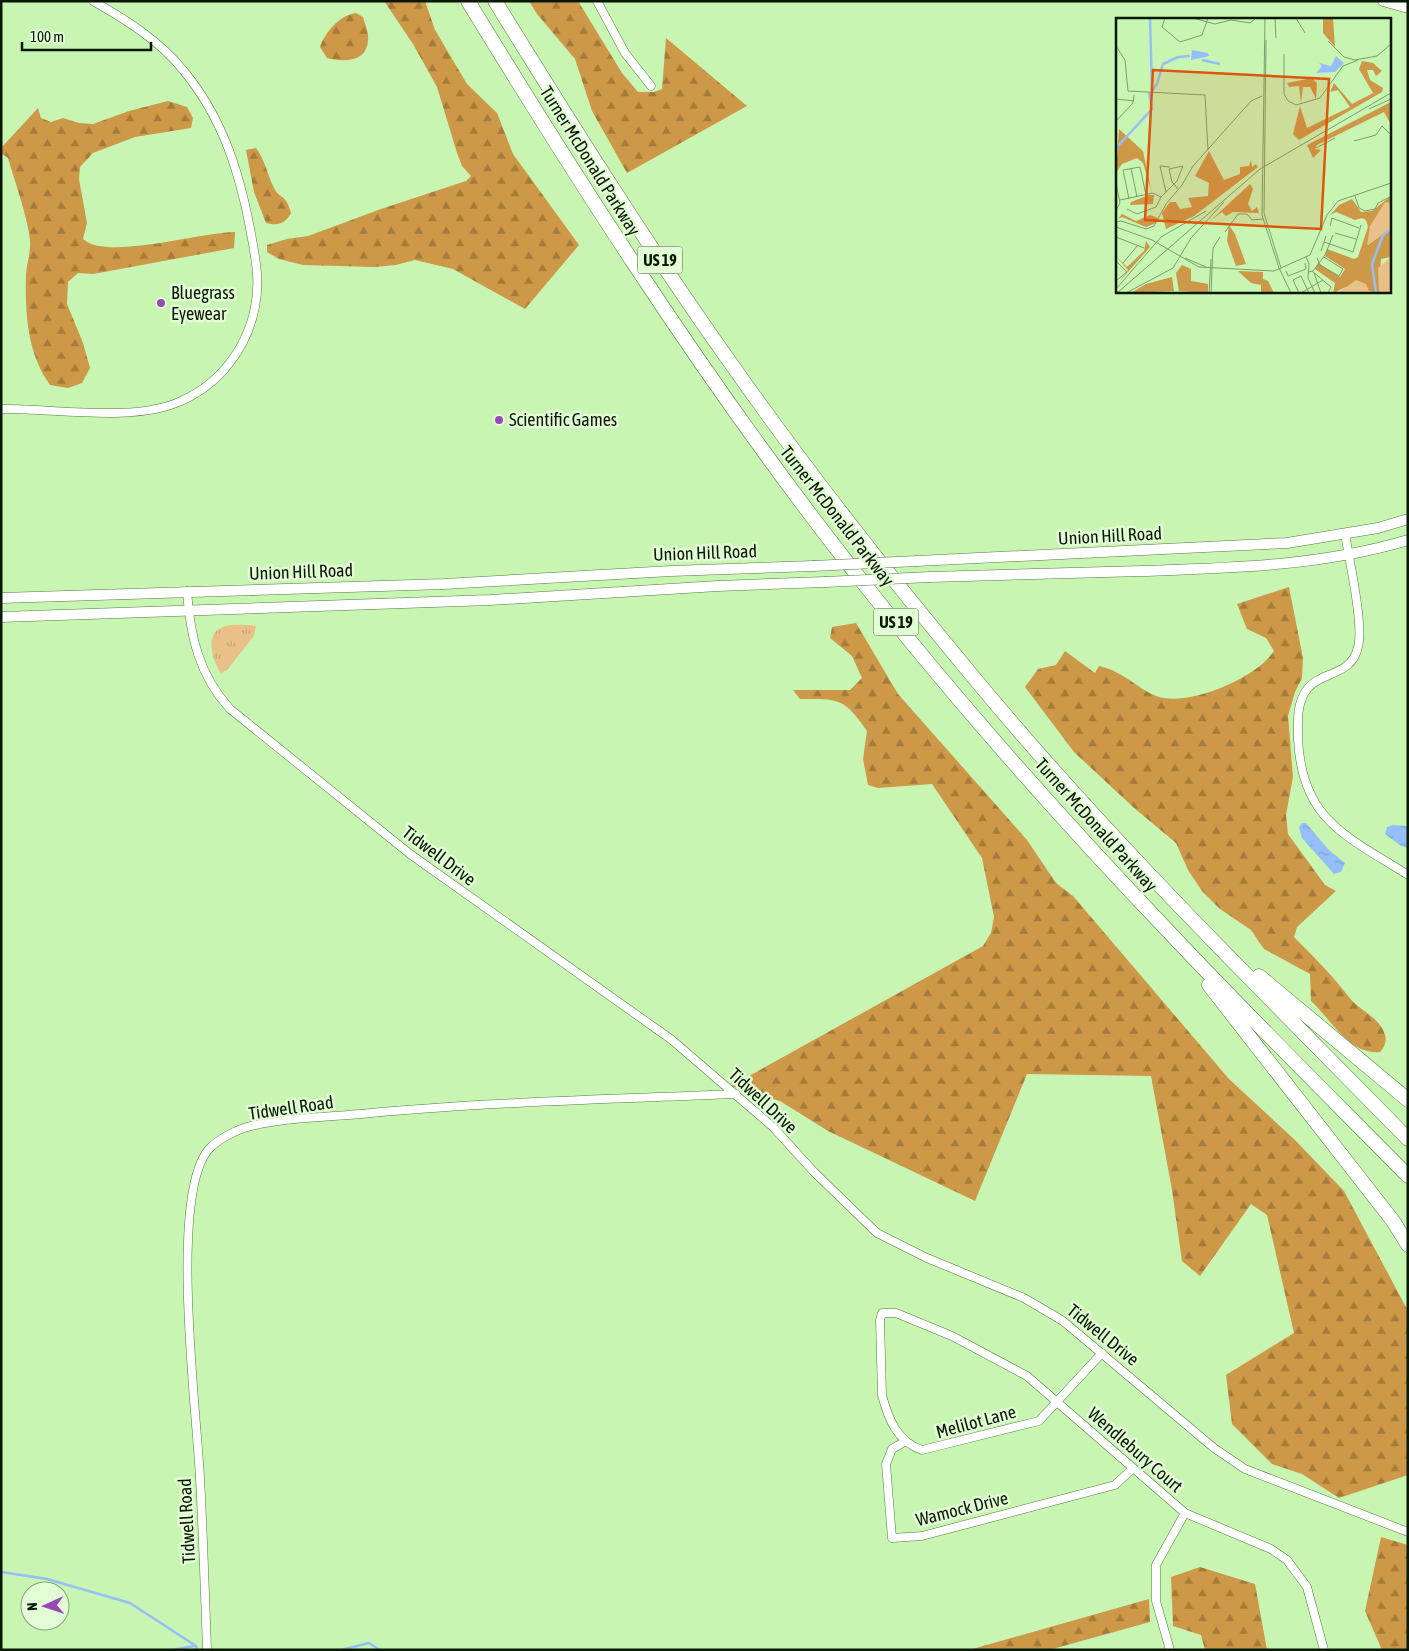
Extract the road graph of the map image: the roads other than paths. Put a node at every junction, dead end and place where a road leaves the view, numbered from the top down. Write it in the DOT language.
graph roads {
  1 [pos="93,1"];
  2 [pos="468,1"];
  3 [pos="495,1"];
  4 [pos="597,1"];
  5 [pos="1383,1"];
  6 [pos="1403,5"];
  7 [pos="651,86"];
  8 [pos="1,409"];
  9 [pos="1408,519"];
  10 [pos="1345,534"];
  11 [pos="1408,540"];
  12 [pos="1348,554"];
  13 [pos="187,591"];
  14 [pos="1,598"];
  15 [pos="188,611"];
  16 [pos="1,616"];
  17 [pos="1408,876"];
  18 [pos="1198,924"];
  19 [pos="1167,931"];
  20 [pos="736,1094"];
  21 [pos="1408,1100"];
  22 [pos="1408,1140"];
  23 [pos="1408,1176"];
  24 [pos="1408,1245"];
  25 [pos="1102,1353"];
  26 [pos="1058,1403"];
  27 [pos="904,1442"];
  28 [pos="1133,1468"];
  29 [pos="1185,1513"];
  30 [pos="1408,1532"];
  31 [pos="207,1650"];
  32 [pos="1170,1650"];
  33 [pos="1324,1650"];
  1 -- 8 [label="street"];
  2 -- 19 [label="highway, Turner McDonald Parkway / US 19"];
  3 -- 18 [label="highway, Turner McDonald Parkway / US 19"];
  4 -- 7 [label="street"];
  5 -- 6 [label="street"];
  9 -- 10 [label="street, Union Hill Road"];
  10 -- 12 [label="street"];
  10 -- 13 [label="street, Union Hill Road, bridge"];
  11 -- 12 [label="street, Union Hill Road"];
  12 -- 15 [label="street, Union Hill Road, bridge"];
  12 -- 17 [label="street"];
  13 -- 14 [label="street, Union Hill Road"];
  13 -- 15 [label="street, Tidwell Drive"];
  15 -- 16 [label="street, Union Hill Road"];
  15 -- 20 [label="street, Tidwell Drive"];
  18 -- 21 [label="highway"];
  18 -- 22 [label="highway, Turner McDonald Parkway / US 19"];
  19 -- 23 [label="highway, Turner McDonald Parkway / US 19"];
  19 -- 24 [label="highway"];
  20 -- 25 [label="street, Tidwell Drive"];
  20 -- 31 [label="street, Tidwell Road"];
  25 -- 26 [label="street, Melilot Lane"];
  25 -- 30 [label="street, Tidwell Drive"];
  26 -- 27 [label="street, Melilot Lane"];
  26 -- 27 [label="street, Wendlebury Court"];
  26 -- 28 [label="street, Wendlebury Court"];
  27 -- 28 [label="street, Wamock Drive"];
  28 -- 29 [label="street, Wendlebury Court"];
  29 -- 32 [label="street"];
  29 -- 33 [label="street, Wendlebury Court"];
}
